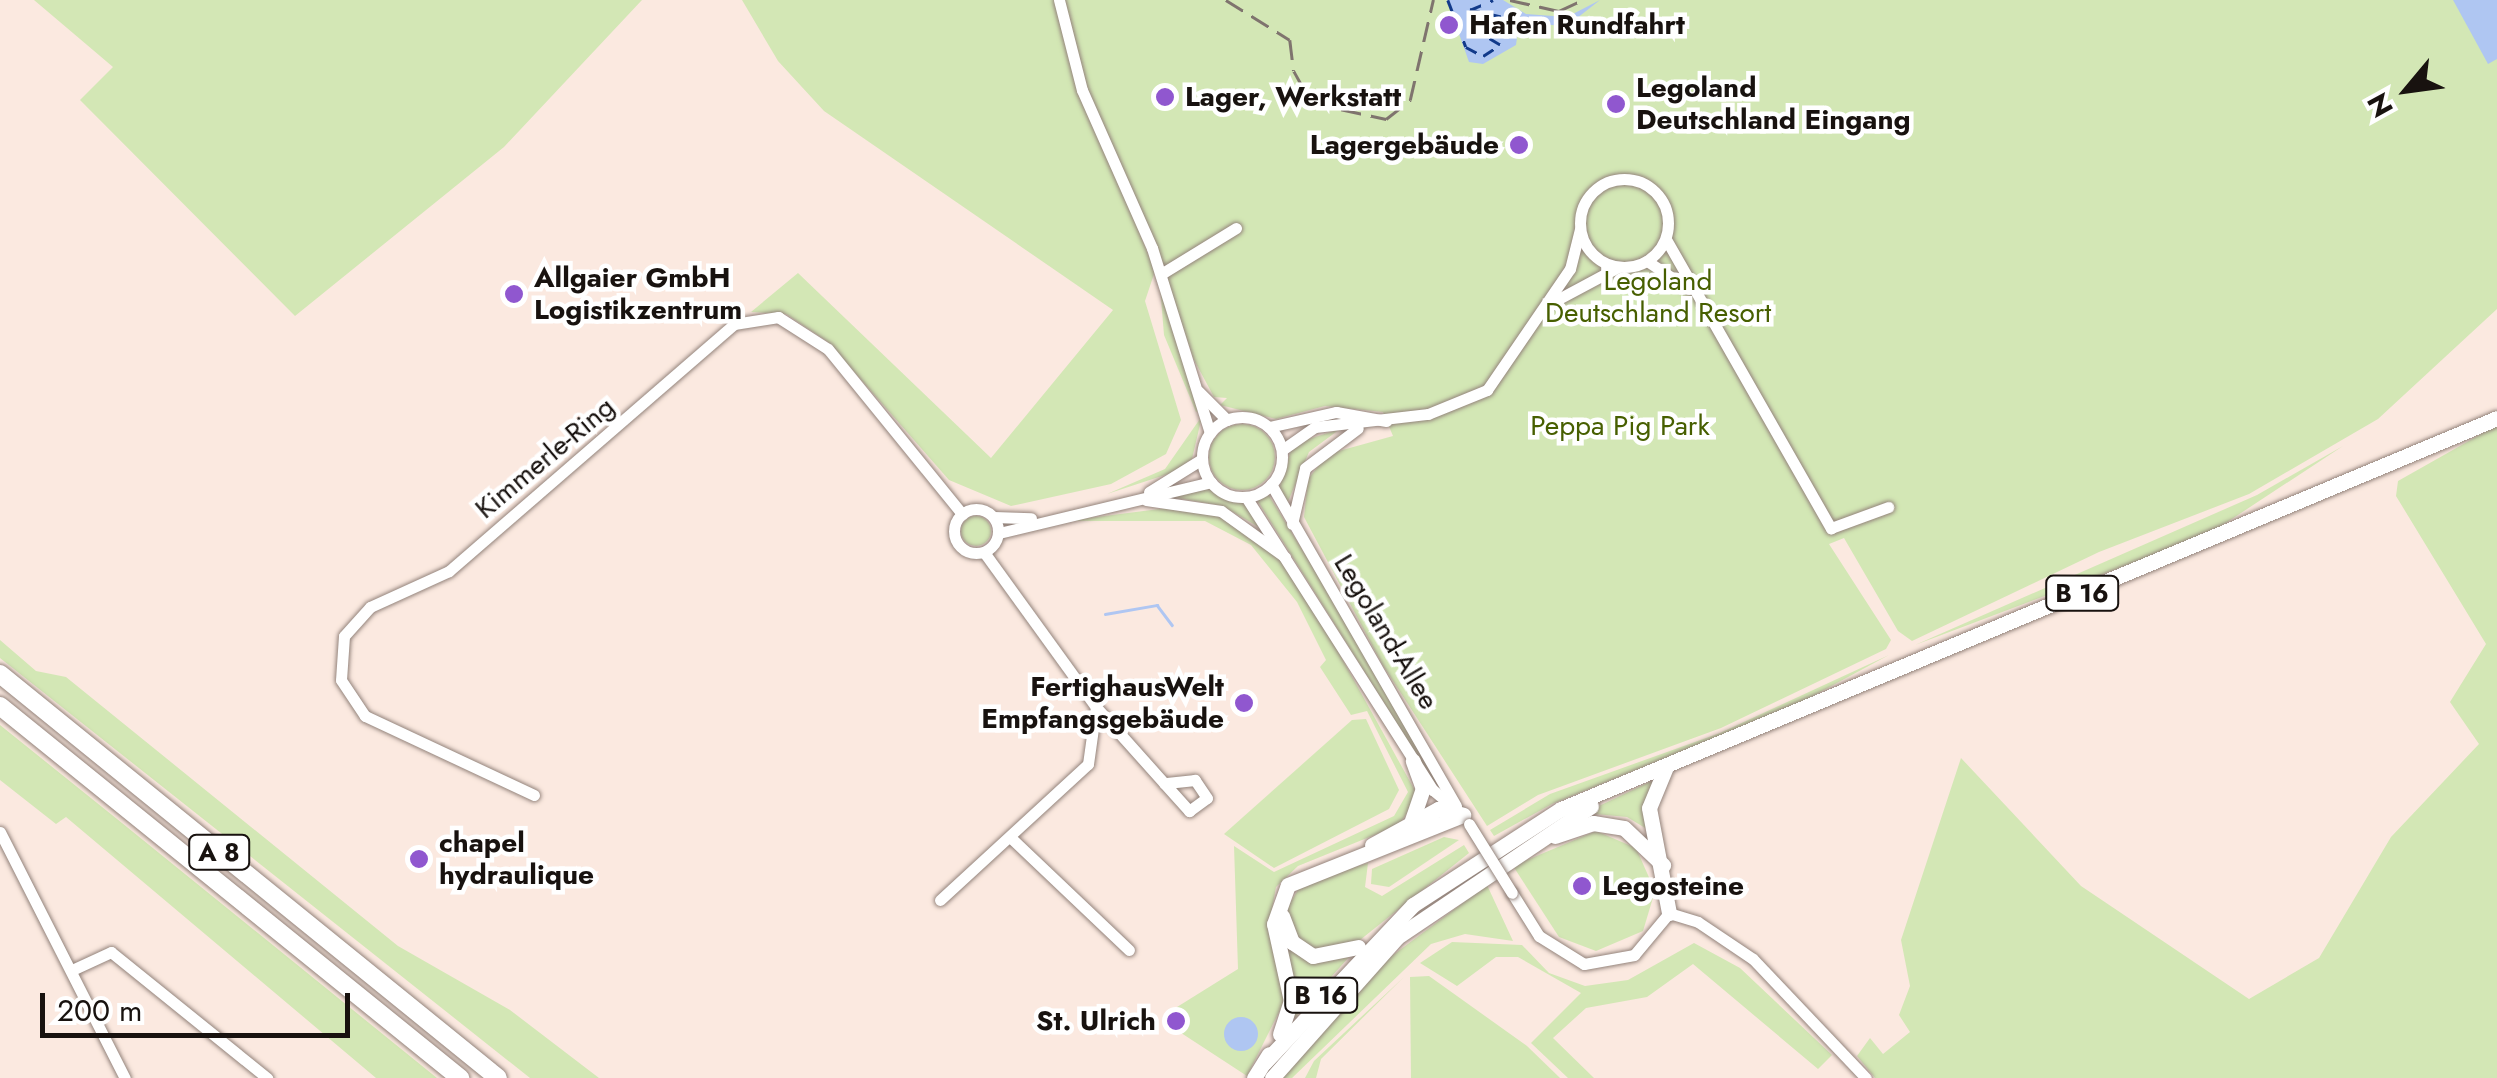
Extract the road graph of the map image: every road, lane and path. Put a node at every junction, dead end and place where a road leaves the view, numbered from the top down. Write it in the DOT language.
graph roads {
  1 [pos="1059,0"];
  2 [pos="1236,228"];
  3 [pos="1580,229"];
  4 [pos="1666,241"];
  5 [pos="1646,261"];
  6 [pos="1618,266"];
  7 [pos="1161,274"];
  8 [pos="1696,295"];
  9 [pos="1548,305"];
  10 [pos="1196,389"];
  11 [pos="2497,418"];
  12 [pos="1228,420"];
  13 [pos="1390,422"];
  14 [pos="1269,427"];
  15 [pos="1358,428"];
  16 [pos="1210,432"];
  17 [pos="1282,450"];
  18 [pos="1202,460"];
  19 [pos="933,472"];
  20 [pos="921,479"];
  21 [pos="1211,482"];
  22 [pos="1271,484"];
  23 [pos="1246,496"];
  24 [pos="1137,500"];
  25 [pos="1888,507"];
  26 [pos="962,514"];
  27 [pos="994,518"];
  28 [pos="1035,519"];
  29 [pos="1292,524"];
  30 [pos="999,532"];
  31 [pos="984,552"];
  32 [pos="1304,577"];
  33 [pos="0,674"];
  34 [pos="0,706"];
  35 [pos="1096,706"];
  36 [pos="1414,760"];
  37 [pos="1666,767"];
  38 [pos="1164,783"];
  39 [pos="534,795"];
  40 [pos="1463,815"];
  41 [pos="1412,823"];
  42 [pos="0,832"];
  43 [pos="1010,837"];
  44 [pos="1517,852"];
  45 [pos="1357,856"];
  46 [pos="1663,864"];
  47 [pos="940,900"];
  48 [pos="1280,902"];
  49 [pos="1669,913"];
  50 [pos="1383,932"];
  51 [pos="1129,950"];
  52 [pos="72,970"];
  53 [pos="1264,1063"];
  54 [pos="125,1078"];
  55 [pos="267,1078"];
  56 [pos="460,1078"];
  57 [pos="498,1078"];
  58 [pos="1254,1078"];
  59 [pos="1272,1078"];
  60 [pos="1866,1078"];
  1 -- 7 [label="street"];
  2 -- 7 [label="street"];
  3 -- 4 [label="street"];
  3 -- 6 [label="street"];
  3 -- 9 [label="street"];
  4 -- 5 [label="street"];
  4 -- 8 [label="street"];
  5 -- 6 [label="street"];
  5 -- 8 [label="street"];
  6 -- 9 [label="street"];
  7 -- 10 [label="street"];
  8 -- 25 [label="street"];
  9 -- 13 [label="street"];
  10 -- 12 [label="street"];
  10 -- 16 [label="street"];
  11 -- 37 [label="main road, B 16"];
  12 -- 14 [label="street"];
  12 -- 16 [label="street"];
  13 -- 14 [label="street"];
  13 -- 15 [label="street"];
  14 -- 17 [label="street"];
  15 -- 17 [label="street"];
  15 -- 29 [label="street"];
  16 -- 18 [label="street"];
  17 -- 22 [label="street"];
  18 -- 21 [label="street"];
  18 -- 24 [label="street"];
  19 -- 20 [label="street"];
  19 -- 26 [label="street, Kimmerle-Ring"];
  19 -- 39 [label="street, Kimmerle-Ring"];
  21 -- 23 [label="street"];
  21 -- 24 [label="street"];
  22 -- 23 [label="street"];
  22 -- 29 [label="street, Legoland-Allee"];
  23 -- 32 [label="street, Legoland-Allee"];
  24 -- 28 [label="street"];
  24 -- 32 [label="street"];
  26 -- 27 [label="street"];
  26 -- 31 [label="street, Kimmerle-Ring"];
  27 -- 28 [label="street"];
  27 -- 30 [label="street"];
  28 -- 30 [label="street"];
  29 -- 40 [label="street, Legoland-Allee"];
  30 -- 31 [label="street"];
  31 -- 35 [label="street"];
  32 -- 36 [label="street, Legoland-Allee"];
  33 -- 57 [label="highway, A 8"];
  34 -- 56 [label="highway, A 8"];
  35 -- 38 [label="street"];
  35 -- 43 [label="street"];
  36 -- 40 [label="street, Legoland-Allee"];
  36 -- 41 [label="main road"];
  37 -- 44 [label="main road, B 16"];
  37 -- 46 [label="main road"];
  37 -- 50 [label="main road, B 16"];
  40 -- 41 [label="main road"];
  40 -- 45 [label="main road"];
  40 -- 49 [label="street, bridge"];
  41 -- 45 [label="main road"];
  42 -- 52 [label="street"];
  43 -- 47 [label="street"];
  43 -- 51 [label="street"];
  44 -- 46 [label="main road"];
  44 -- 59 [label="main road, B 16"];
  45 -- 48 [label="main road"];
  46 -- 49 [label="main road"];
  48 -- 50 [label="main road"];
  48 -- 53 [label="main road"];
  49 -- 60 [label="street"];
  50 -- 53 [label="main road, B 16"];
  52 -- 54 [label="street"];
  52 -- 55 [label="street"];
  53 -- 58 [label="main road, B 16"];
}
